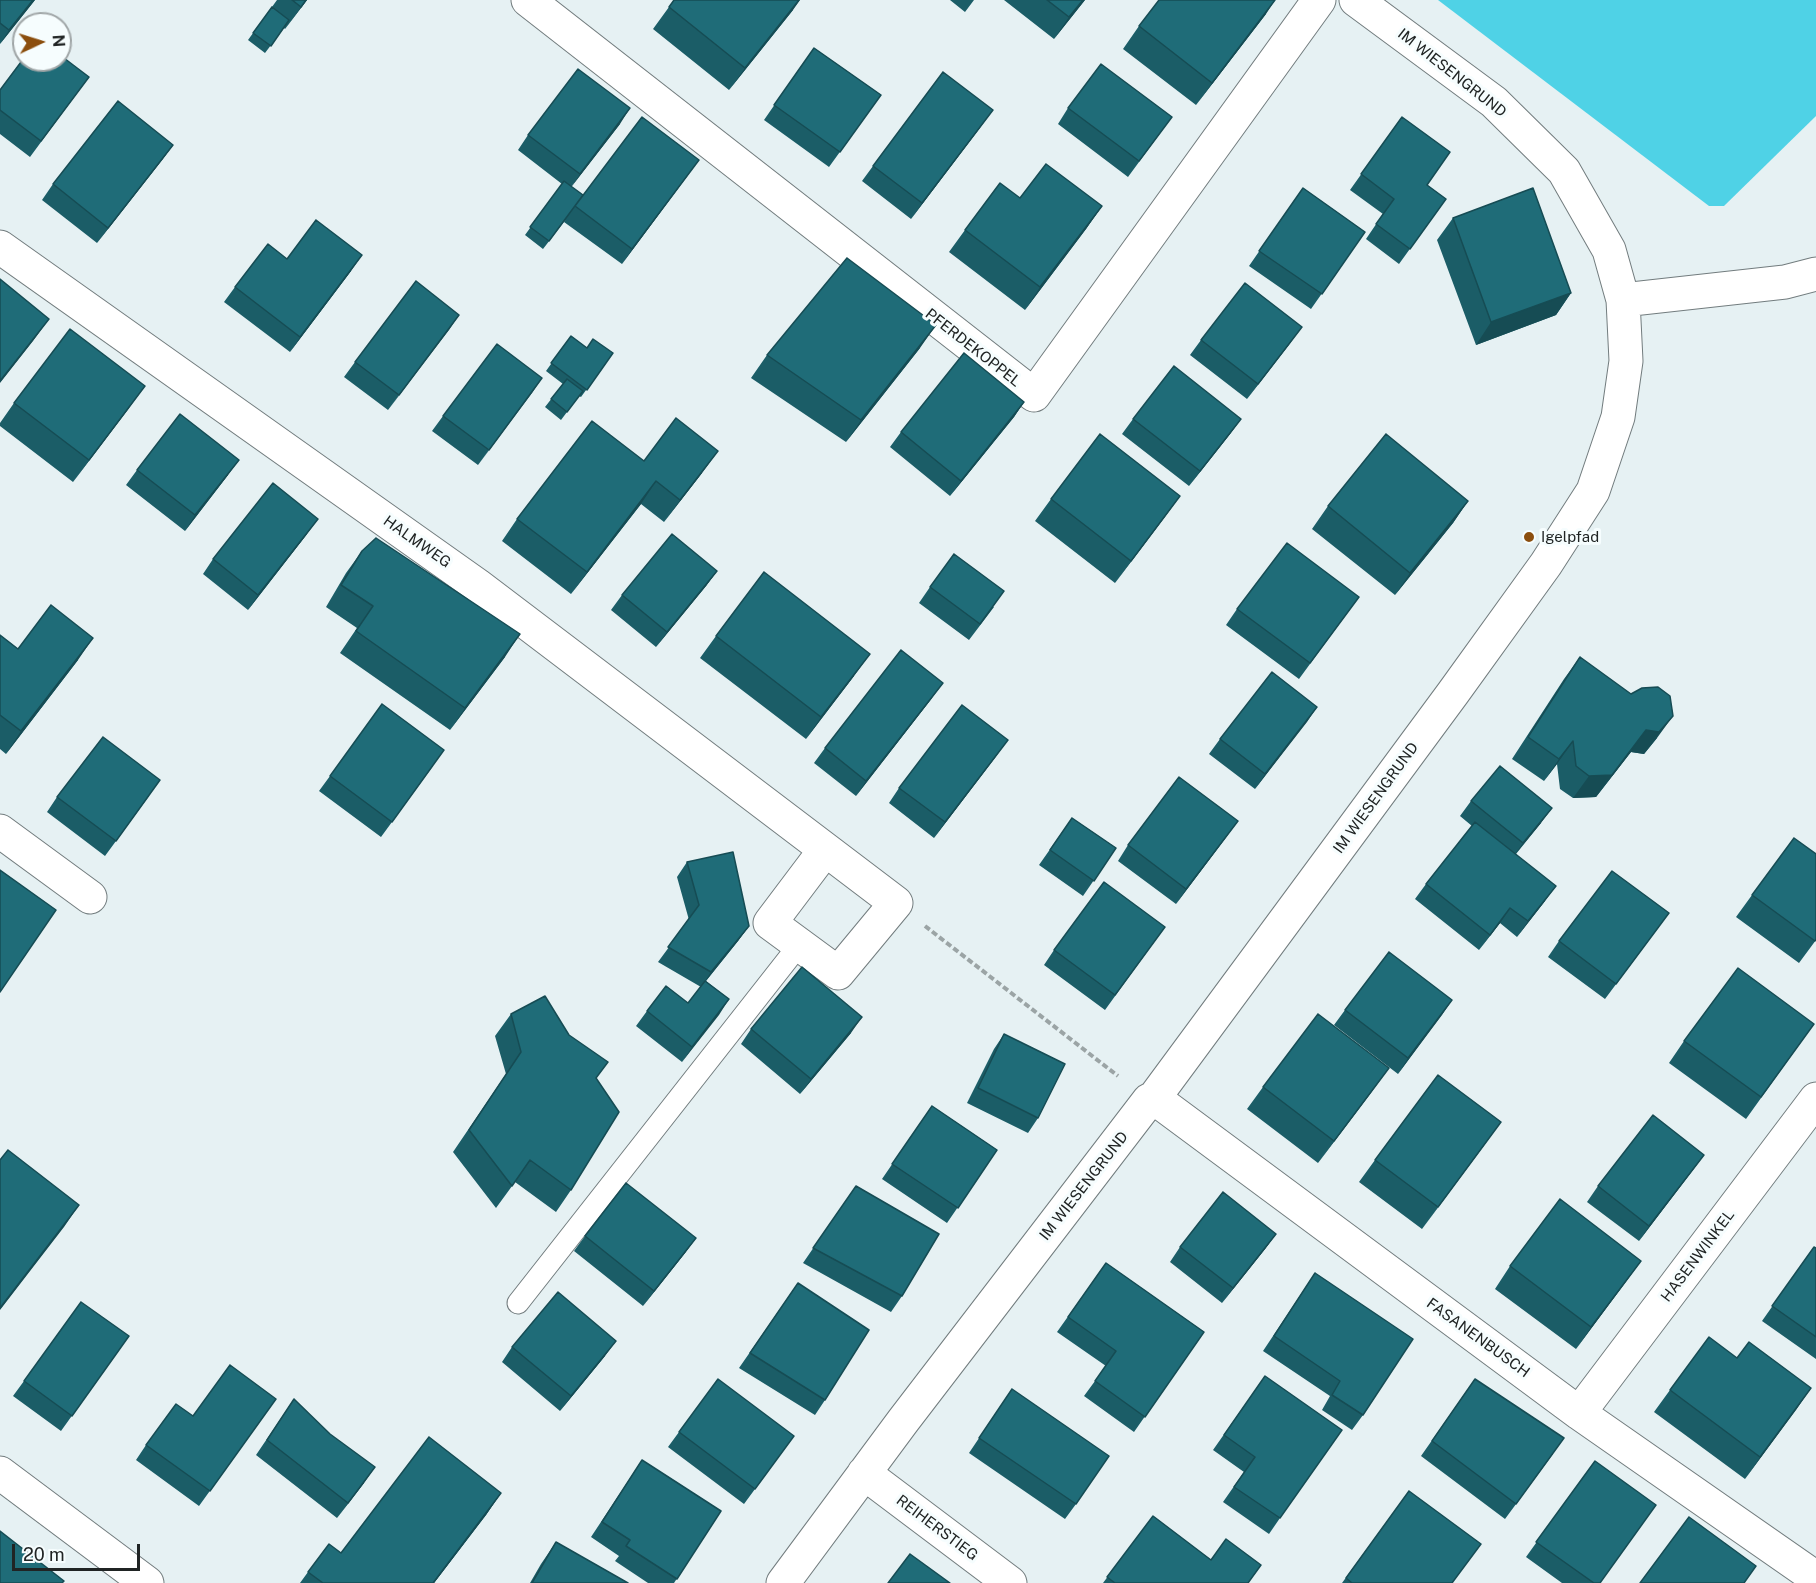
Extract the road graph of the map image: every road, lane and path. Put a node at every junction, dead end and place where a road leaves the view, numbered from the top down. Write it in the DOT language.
graph roads {
  1 [pos="528,0"];
  2 [pos="1319,0"];
  3 [pos="1356,0"];
  4 [pos="0,247"];
  5 [pos="1816,274"];
  6 [pos="1623,300"];
  7 [pos="0,831"];
  8 [pos="825,850"];
  9 [pos="90,897"];
  10 [pos="896,903"];
  11 [pos="800,945"];
  12 [pos="1152,1099"];
  13 [pos="1816,1099"];
  14 [pos="518,1303"];
  15 [pos="1579,1413"];
  16 [pos="0,1473"];
  17 [pos="864,1473"];
  18 [pos="1813,1574"];
  19 [pos="147,1583"];
  20 [pos="783,1583"];
  21 [pos="1010,1583"];
  1 -- 2 [label="street, PFERDEKOPPEL"];
  3 -- 6 [label="street, IM WIESENGRUND"];
  4 -- 8 [label="street, HALMWEG"];
  5 -- 6 [label="street"];
  6 -- 12 [label="street, IM WIESENGRUND"];
  7 -- 9 [label="street"];
  8 -- 10 [label="street, HALMWEG"];
  8 -- 11 [label="street"];
  10 -- 11 [label="street"];
  10 -- 12 [label="path"];
  11 -- 14 [label="lane"];
  12 -- 15 [label="street, FASANENBUSCH"];
  12 -- 17 [label="street, IM WIESENGRUND"];
  13 -- 15 [label="street, HASENWINKEL"];
  15 -- 18 [label="street, FASANENBUSCH"];
  16 -- 19 [label="street"];
  17 -- 20 [label="street, IM WIESENGRUND"];
  17 -- 21 [label="street, REIHERSTIEG"];
}
